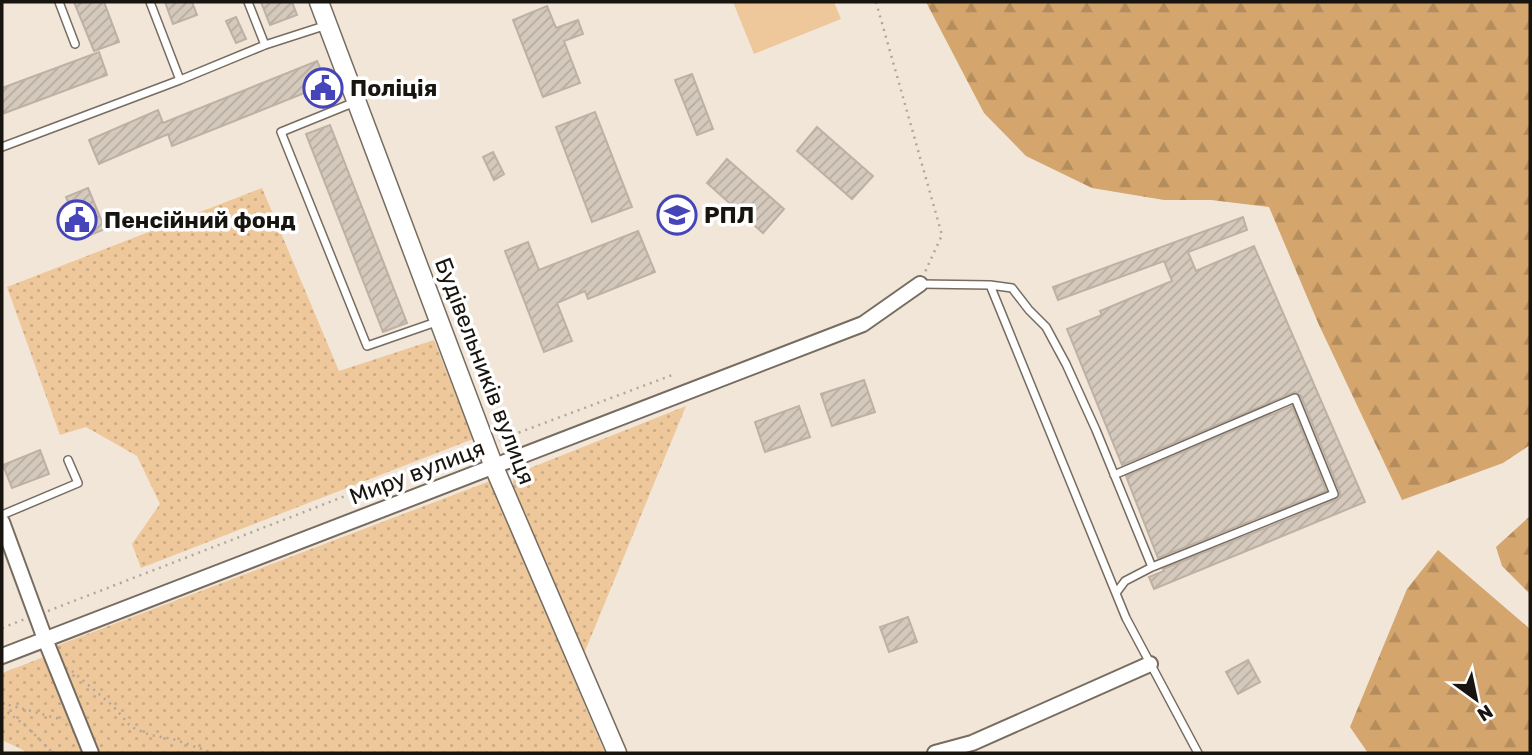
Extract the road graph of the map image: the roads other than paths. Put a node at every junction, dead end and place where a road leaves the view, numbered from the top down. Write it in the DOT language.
graph roads {
  1 [pos="59,2"];
  2 [pos="150,2"];
  3 [pos="248,2"];
  4 [pos="319,2"];
  5 [pos="327,24"];
  6 [pos="75,44"];
  7 [pos="265,45"];
  8 [pos="180,80"];
  9 [pos="357,102"];
  10 [pos="2,148"];
  11 [pos="920,284"];
  12 [pos="990,285"];
  13 [pos="440,321"];
  14 [pos="68,460"];
  15 [pos="494,467"];
  16 [pos="1114,475"];
  17 [pos="2,515"];
  18 [pos="2,522"];
  19 [pos="1152,567"];
  20 [pos="1116,593"];
  21 [pos="45,639"];
  22 [pos="2,656"];
  23 [pos="1150,664"];
  24 [pos="91,753"];
  25 [pos="617,753"];
  26 [pos="935,753"];
  27 [pos="1198,753"];
  1 -- 6 [label="lane"];
  2 -- 8 [label="lane"];
  3 -- 7 [label="lane"];
  4 -- 5 [label="street, Будівельників вулиця"];
  5 -- 7 [label="lane"];
  5 -- 9 [label="street, Будівельників вулиця"];
  7 -- 8 [label="lane"];
  8 -- 10 [label="lane"];
  9 -- 13 [label="street, Будівельників вулиця"];
  9 -- 13 [label="lane"];
  11 -- 12 [label="lane"];
  11 -- 15 [label="street, Миру вулиця"];
  12 -- 16 [label="lane"];
  12 -- 20 [label="lane"];
  13 -- 15 [label="street, Будівельників вулиця"];
  14 -- 17 [label="lane"];
  15 -- 21 [label="street, Миру вулиця"];
  15 -- 25 [label="street, Будівельників вулиця"];
  16 -- 19 [label="lane"];
  16 -- 19 [label="lane"];
  18 -- 21 [label="street"];
  19 -- 20 [label="lane"];
  20 -- 23 [label="lane"];
  21 -- 22 [label="street, Миру вулиця"];
  21 -- 24 [label="street"];
  23 -- 26 [label="street"];
  23 -- 27 [label="lane"];
}
